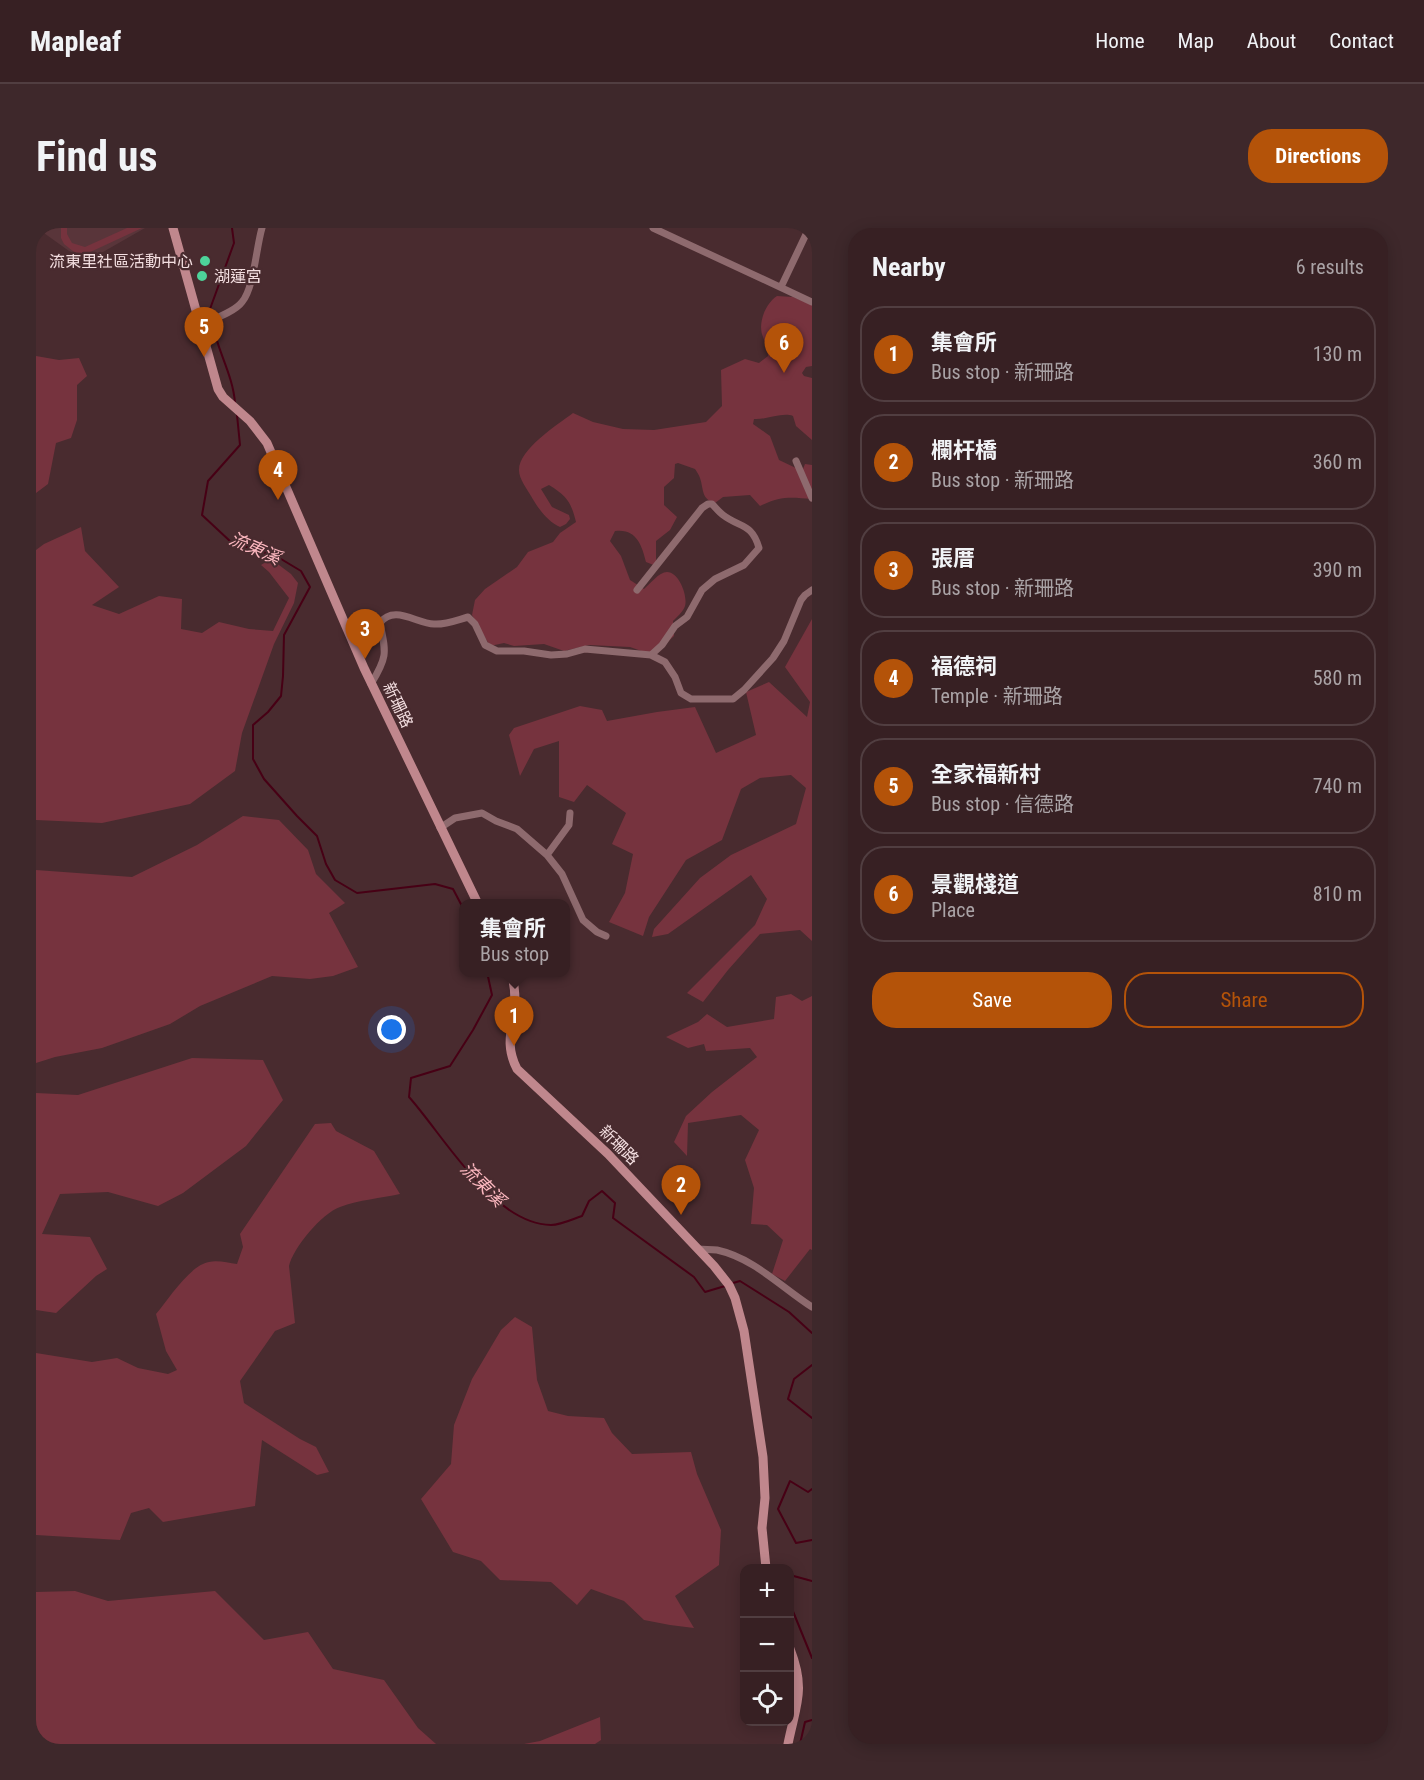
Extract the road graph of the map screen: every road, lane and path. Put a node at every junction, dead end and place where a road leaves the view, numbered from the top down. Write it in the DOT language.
graph roads {
  1 [pos="173,228"];
  2 [pos="262,228"];
  3 [pos="653,228"];
  4 [pos="809,228"];
  5 [pos="781,287"];
  6 [pos="812,302"];
  7 [pos="202,324"];
  8 [pos="796,460"];
  9 [pos="812,498"];
  10 [pos="637,590"];
  11 [pos="812,590"];
  12 [pos="651,654"];
  13 [pos="371,684"];
  14 [pos="570,813"];
  15 [pos="440,828"];
  16 [pos="547,855"];
  17 [pos="476,899"];
  18 [pos="606,936"];
  19 [pos="512,977"];
  20 [pos="698,1250"];
  21 [pos="812,1307"];
  22 [pos="766,1564"];
  23 [pos="794,1662"];
  24 [pos="788,1744"];
  1 -- 7 [label="street"];
  2 -- 7 [label="street"];
  3 -- 5 [label="street"];
  4 -- 5 [label="street"];
  5 -- 6 [label="street"];
  7 -- 13 [label="street, 新珊路"];
  8 -- 9 [label="street"];
  10 -- 12 [label="street"];
  11 -- 12 [label="street"];
  12 -- 13 [label="street"];
  13 -- 15 [label="street, 新珊路"];
  14 -- 16 [label="street"];
  15 -- 16 [label="street"];
  15 -- 17 [label="street, 新珊路"];
  16 -- 18 [label="street"];
  19 -- 20 [label="street, 新珊路"];
  20 -- 21 [label="street"];
  20 -- 22 [label="street, 新珊路"];
  23 -- 24 [label="street"];
}
